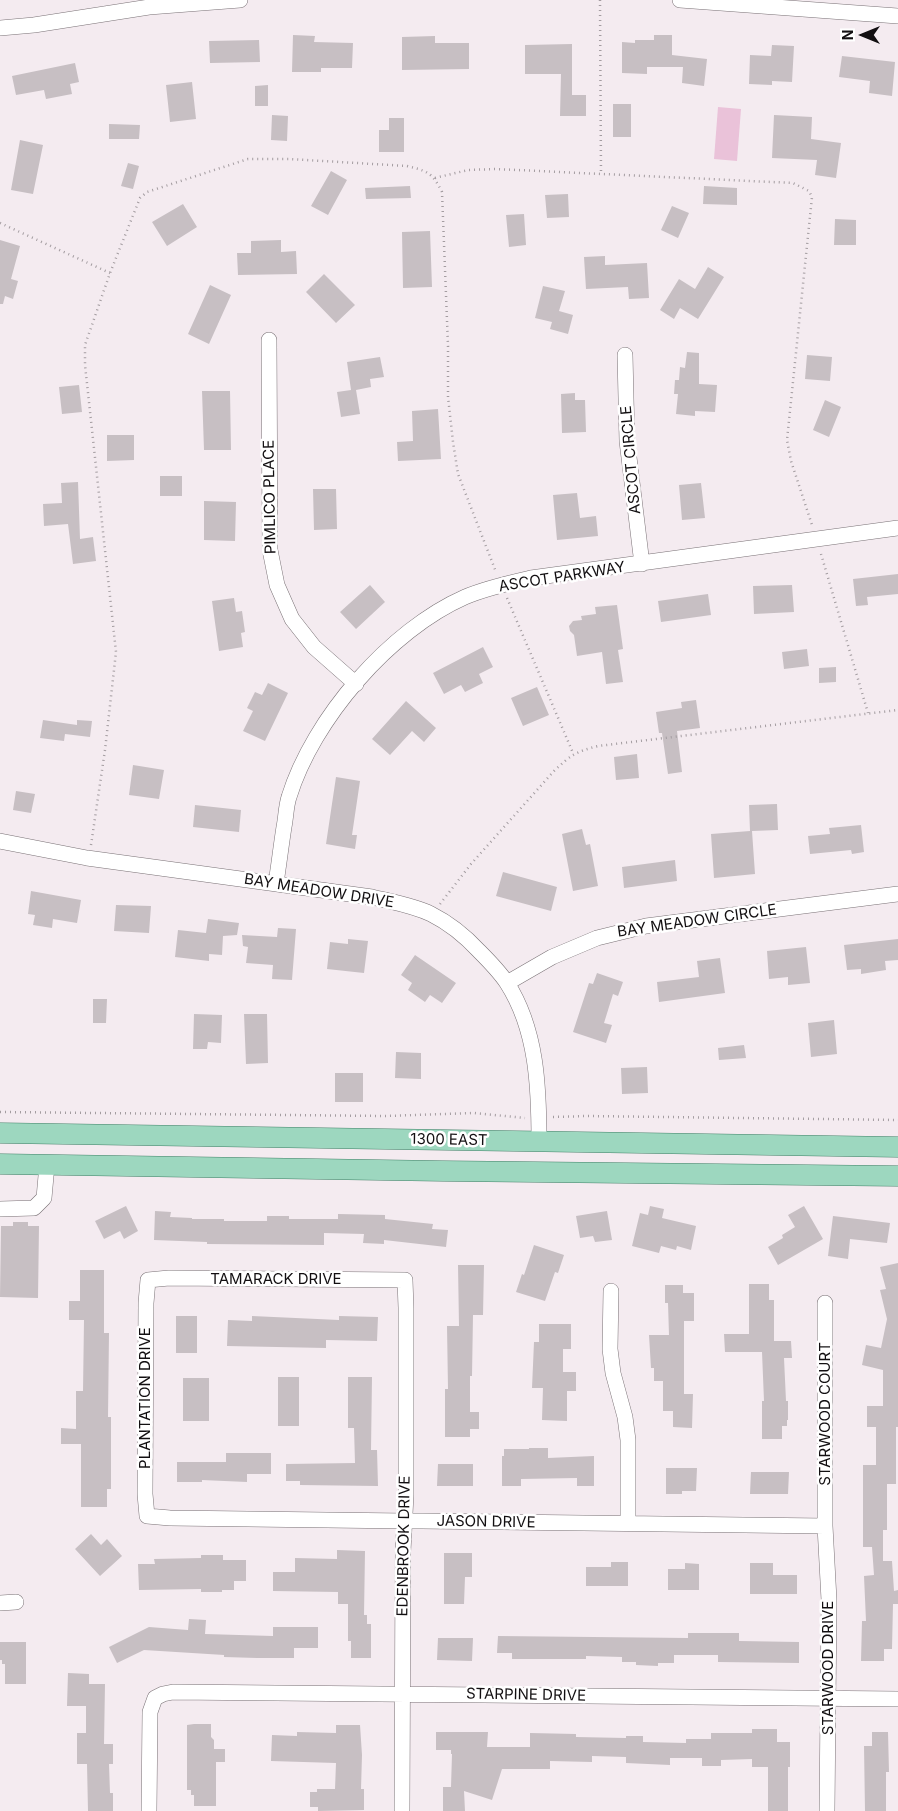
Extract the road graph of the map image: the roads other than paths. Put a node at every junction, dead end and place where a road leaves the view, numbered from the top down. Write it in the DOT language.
graph roads {
  1 [pos="240,0"];
  2 [pos="680,0"];
  3 [pos="898,16"];
  4 [pos="0,28"];
  5 [pos="269,340"];
  6 [pos="625,355"];
  7 [pos="898,528"];
  8 [pos="642,564"];
  9 [pos="356,684"];
  10 [pos="0,841"];
  11 [pos="276,883"];
  12 [pos="898,894"];
  13 [pos="507,983"];
  14 [pos="0,1133"];
  15 [pos="539,1142"];
  16 [pos="898,1147"];
  17 [pos="0,1164"];
  18 [pos="47,1165"];
  19 [pos="386,1169"];
  20 [pos="898,1176"];
  21 [pos="0,1210"];
  22 [pos="148,1280"];
  23 [pos="405,1280"];
  24 [pos="611,1291"];
  25 [pos="825,1303"];
  26 [pos="148,1516"];
  27 [pos="405,1521"];
  28 [pos="628,1524"];
  29 [pos="825,1526"];
  30 [pos="16,1602"];
  31 [pos="0,1603"];
  32 [pos="402,1694"];
  33 [pos="828,1698"];
  34 [pos="898,1699"];
  35 [pos="149,1811"];
  36 [pos="402,1811"];
  37 [pos="826,1811"];
  1 -- 4 [label="street"];
  2 -- 3 [label="street"];
  5 -- 9 [label="street, PIMLICO PLACE"];
  6 -- 8 [label="street, ASCOT CIRCLE"];
  7 -- 8 [label="street, ASCOT PARKWAY"];
  8 -- 9 [label="street, ASCOT PARKWAY"];
  9 -- 11 [label="street, ASCOT PARKWAY"];
  10 -- 11 [label="street, BAY MEADOW DRIVE"];
  11 -- 13 [label="street, BAY MEADOW DRIVE"];
  12 -- 13 [label="street, BAY MEADOW CIRCLE"];
  13 -- 15 [label="street, BAY MEADOW DRIVE"];
  14 -- 15 [label="main road, 1300 EAST"];
  15 -- 16 [label="main road, 1300 EAST"];
  15 -- 19 [label="main road"];
  17 -- 18 [label="main road, 1300 EAST"];
  18 -- 19 [label="main road, 1300 EAST"];
  18 -- 21 [label="street"];
  19 -- 20 [label="main road, 1300 EAST"];
  22 -- 23 [label="street, TAMARACK DRIVE"];
  22 -- 26 [label="street, PLANTATION DRIVE"];
  23 -- 27 [label="street, EDENBROOK DRIVE"];
  24 -- 28 [label="street"];
  25 -- 29 [label="street, STARWOOD COURT"];
  26 -- 27 [label="street, JASON DRIVE"];
  27 -- 28 [label="street, JASON DRIVE"];
  27 -- 32 [label="street, EDENBROOK DRIVE"];
  28 -- 29 [label="street, JASON DRIVE"];
  29 -- 33 [label="street, STARWOOD DRIVE"];
  30 -- 31 [label="street"];
  32 -- 33 [label="street, STARPINE DRIVE"];
  32 -- 35 [label="street, STARPINE DRIVE"];
  32 -- 36 [label="street, EDENBROOK DRIVE"];
  33 -- 34 [label="street, STARPINE DRIVE"];
  33 -- 37 [label="street, STARWOOD DRIVE"];
}
